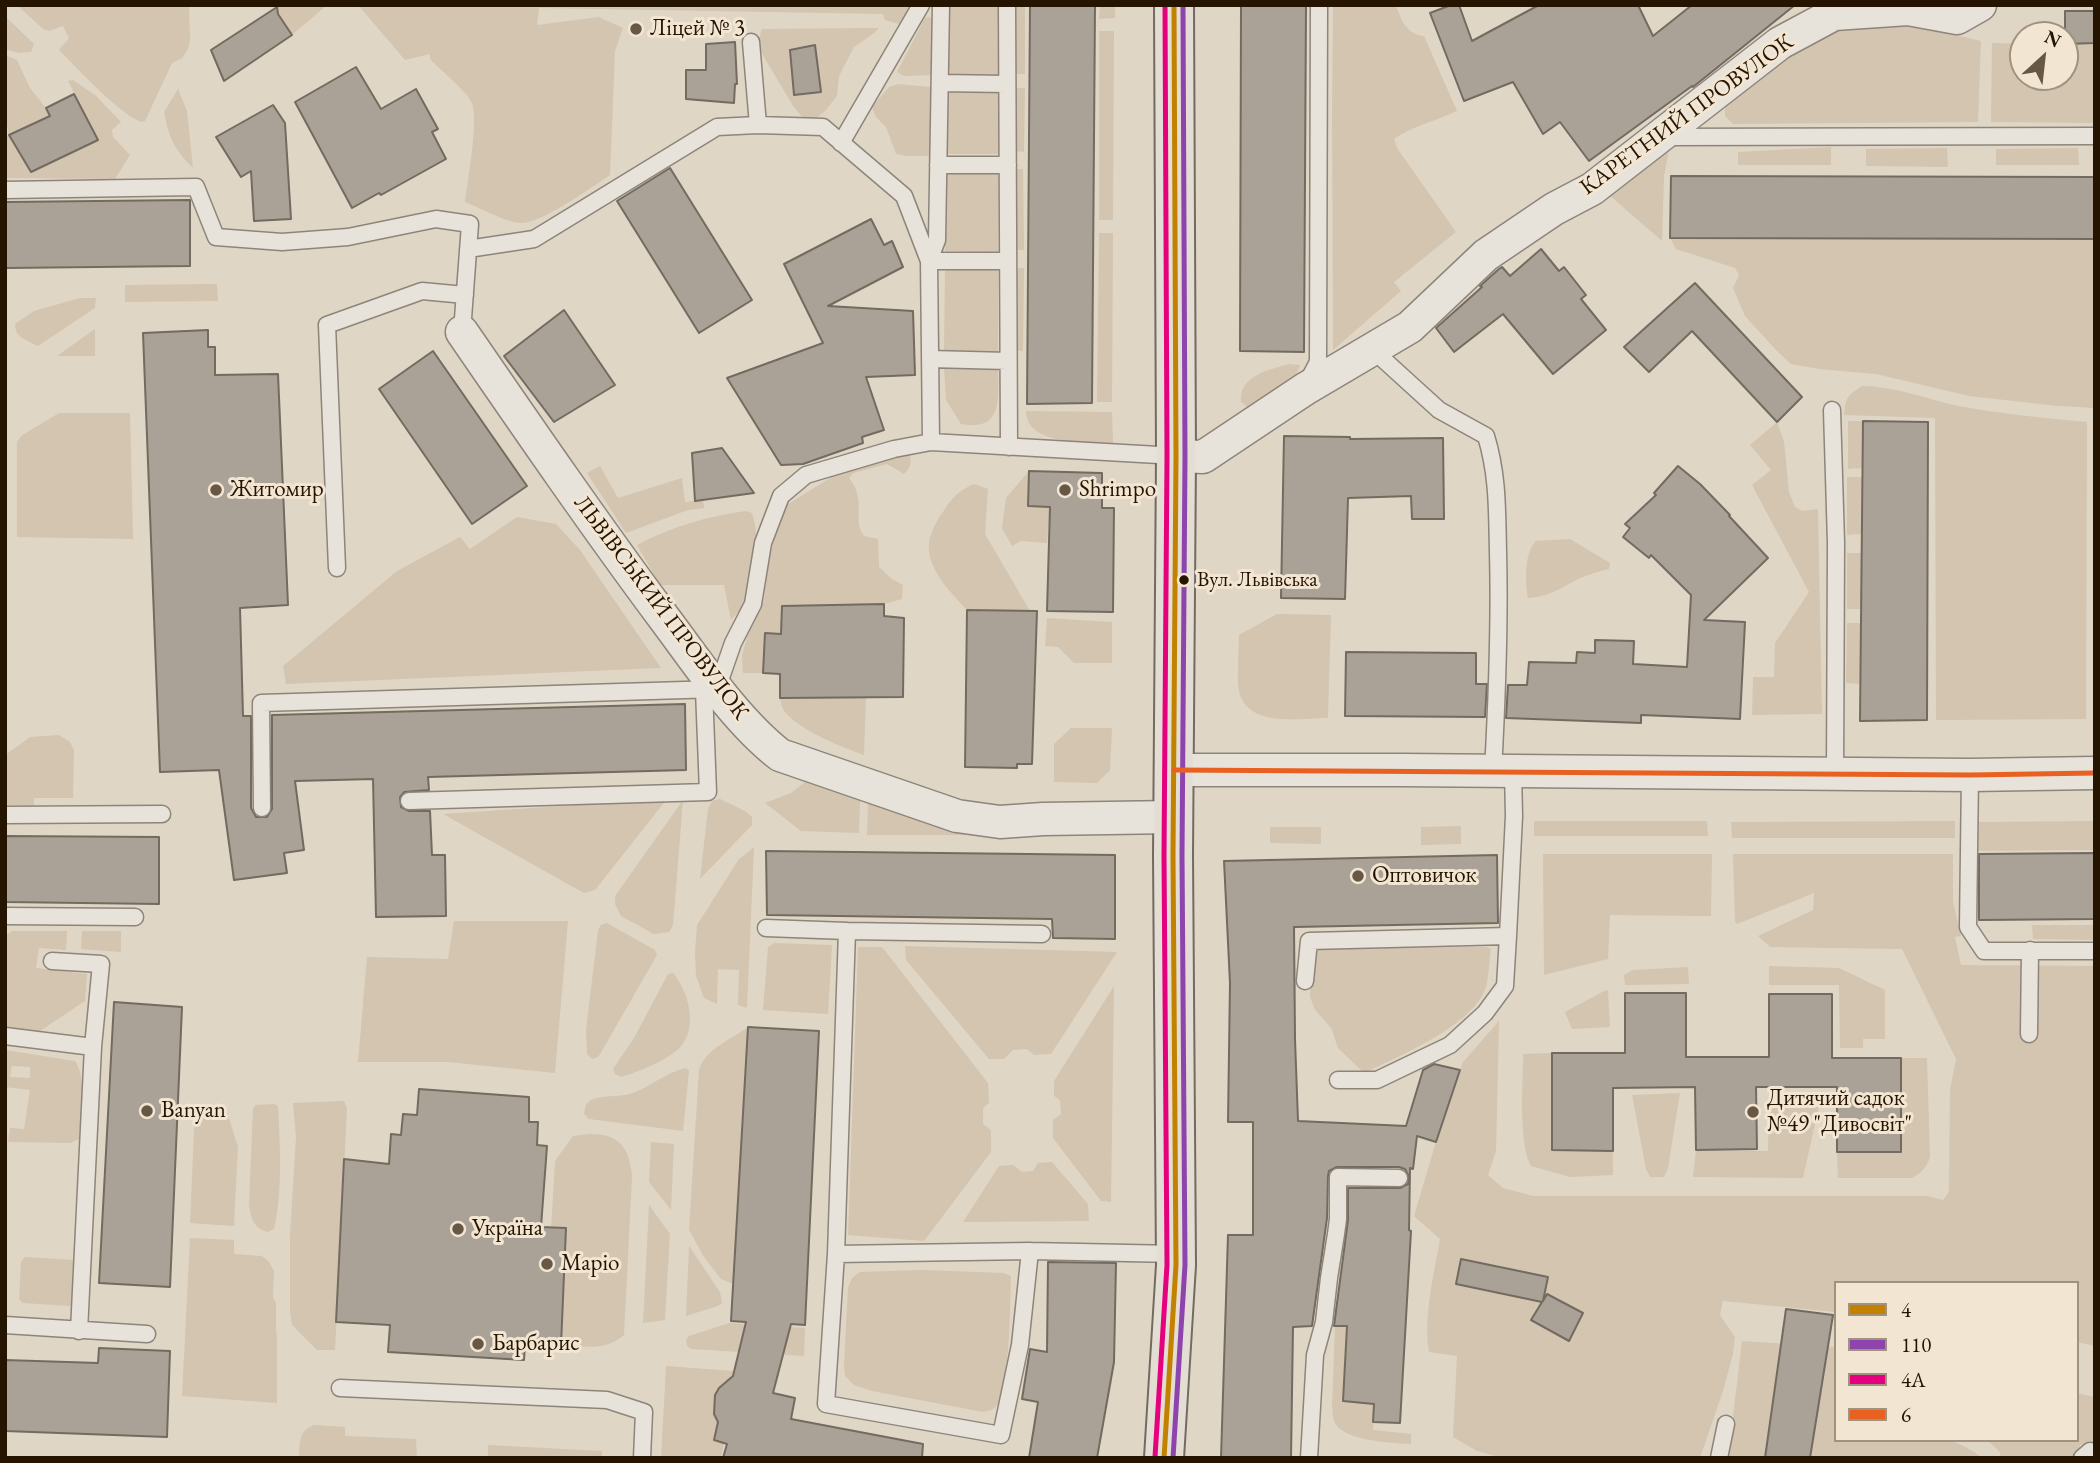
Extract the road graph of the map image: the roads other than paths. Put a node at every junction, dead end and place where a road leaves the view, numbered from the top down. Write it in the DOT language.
graph roads {
  1 [pos="920,5"];
  2 [pos="942,5"];
  3 [pos="1007,5"];
  4 [pos="1174,5"];
  5 [pos="1319,5"];
  6 [pos="1980,5"];
  7 [pos="751,42"];
  8 [pos="940,83"];
  9 [pos="1007,84"];
  10 [pos="758,125"];
  11 [pos="2095,136"];
  12 [pos="1659,137"];
  13 [pos="841,143"];
  14 [pos="938,165"];
  15 [pos="1007,165"];
  16 [pos="5,190"];
  17 [pos="468,249"];
  18 [pos="929,261"];
  19 [pos="1008,261"];
  20 [pos="465,295"];
  21 [pos="462,332"];
  22 [pos="1373,349"];
  23 [pos="930,359"];
  24 [pos="1008,361"];
  25 [pos="1305,389"];
  26 [pos="1832,410"];
  27 [pos="931,442"];
  28 [pos="1009,447"];
  29 [pos="1176,456"];
  30 [pos="337,568"];
  31 [pos="710,689"];
  32 [pos="1174,770"];
  33 [pos="1503,771"];
  34 [pos="2095,773"];
  35 [pos="1835,774"];
  36 [pos="1970,775"];
  37 [pos="409,801"];
  38 [pos="262,808"];
  39 [pos="162,814"];
  40 [pos="5,816"];
  41 [pos="1174,817"];
  42 [pos="5,916"];
  43 [pos="135,917"];
  44 [pos="766,928"];
  45 [pos="847,931"];
  46 [pos="1042,934"];
  47 [pos="1508,936"];
  48 [pos="2030,950"];
  49 [pos="2095,951"];
  50 [pos="52,961"];
  51 [pos="1305,981"];
  52 [pos="2029,1034"];
  53 [pos="5,1036"];
  54 [pos="93,1047"];
  55 [pos="1338,1080"];
  56 [pos="1399,1178"];
  57 [pos="1030,1251"];
  58 [pos="836,1254"];
  59 [pos="1175,1254"];
  60 [pos="5,1325"];
  61 [pos="79,1331"];
  62 [pos="147,1334"];
  63 [pos="340,1388"];
  64 [pos="1726,1424"];
  65 [pos="2095,1451"];
  66 [pos="642,1458"];
  67 [pos="1164,1458"];
  68 [pos="1309,1458"];
  69 [pos="1719,1458"];
  70 [pos="2082,1458"];
  1 -- 13 [label="lane"];
  2 -- 8 [label="lane"];
  3 -- 9 [label="lane"];
  4 -- 29 [label="highway"];
  5 -- 25 [label="lane"];
  6 -- 12 [label="street, КАРЕТНИЙ ПРОВУЛОК"];
  7 -- 10 [label="lane"];
  8 -- 9 [label="lane"];
  8 -- 14 [label="lane"];
  9 -- 15 [label="lane"];
  10 -- 13 [label="lane"];
  10 -- 17 [label="lane"];
  11 -- 12 [label="lane"];
  12 -- 22 [label="street, КАРЕТНИЙ ПРОВУЛОК"];
  13 -- 18 [label="lane"];
  14 -- 15 [label="lane"];
  14 -- 18 [label="lane"];
  15 -- 19 [label="lane"];
  16 -- 17 [label="lane"];
  17 -- 20 [label="lane"];
  18 -- 19 [label="lane"];
  18 -- 23 [label="lane"];
  19 -- 24 [label="lane"];
  20 -- 21 [label="lane"];
  20 -- 30 [label="lane"];
  21 -- 31 [label="street, ЛЬВІВСЬКИЙ ПРОВУЛОК"];
  22 -- 25 [label="street, КАРЕТНИЙ ПРОВУЛОК"];
  22 -- 33 [label="lane"];
  23 -- 24 [label="lane"];
  23 -- 27 [label="lane"];
  24 -- 28 [label="lane"];
  25 -- 29 [label="street, КАРЕТНИЙ ПРОВУЛОК"];
  26 -- 35 [label="lane"];
  27 -- 28 [label="lane"];
  27 -- 31 [label="lane"];
  28 -- 29 [label="lane"];
  29 -- 32 [label="highway"];
  31 -- 37 [label="lane"];
  31 -- 38 [label="lane"];
  31 -- 41 [label="street, ЛЬВІВСЬКИЙ ПРОВУЛОК"];
  32 -- 33 [label="street"];
  32 -- 41 [label="highway"];
  33 -- 35 [label="street"];
  33 -- 47 [label="lane"];
  34 -- 36 [label="street"];
  35 -- 36 [label="street"];
  36 -- 48 [label="lane"];
  39 -- 40 [label="lane"];
  41 -- 59 [label="highway"];
  42 -- 43 [label="lane"];
  44 -- 45 [label="lane"];
  45 -- 46 [label="lane"];
  45 -- 58 [label="lane"];
  47 -- 51 [label="lane"];
  47 -- 55 [label="lane"];
  48 -- 49 [label="lane"];
  48 -- 52 [label="lane"];
  50 -- 54 [label="lane"];
  53 -- 54 [label="lane"];
  54 -- 61 [label="lane"];
  56 -- 68 [label="lane"];
  57 -- 58 [label="lane"];
  57 -- 58 [label="lane"];
  57 -- 59 [label="lane"];
  59 -- 67 [label="highway"];
  60 -- 61 [label="lane"];
  61 -- 62 [label="lane"];
  63 -- 66 [label="lane"];
  64 -- 69 [label="lane"];
  65 -- 70 [label="lane"];
}
